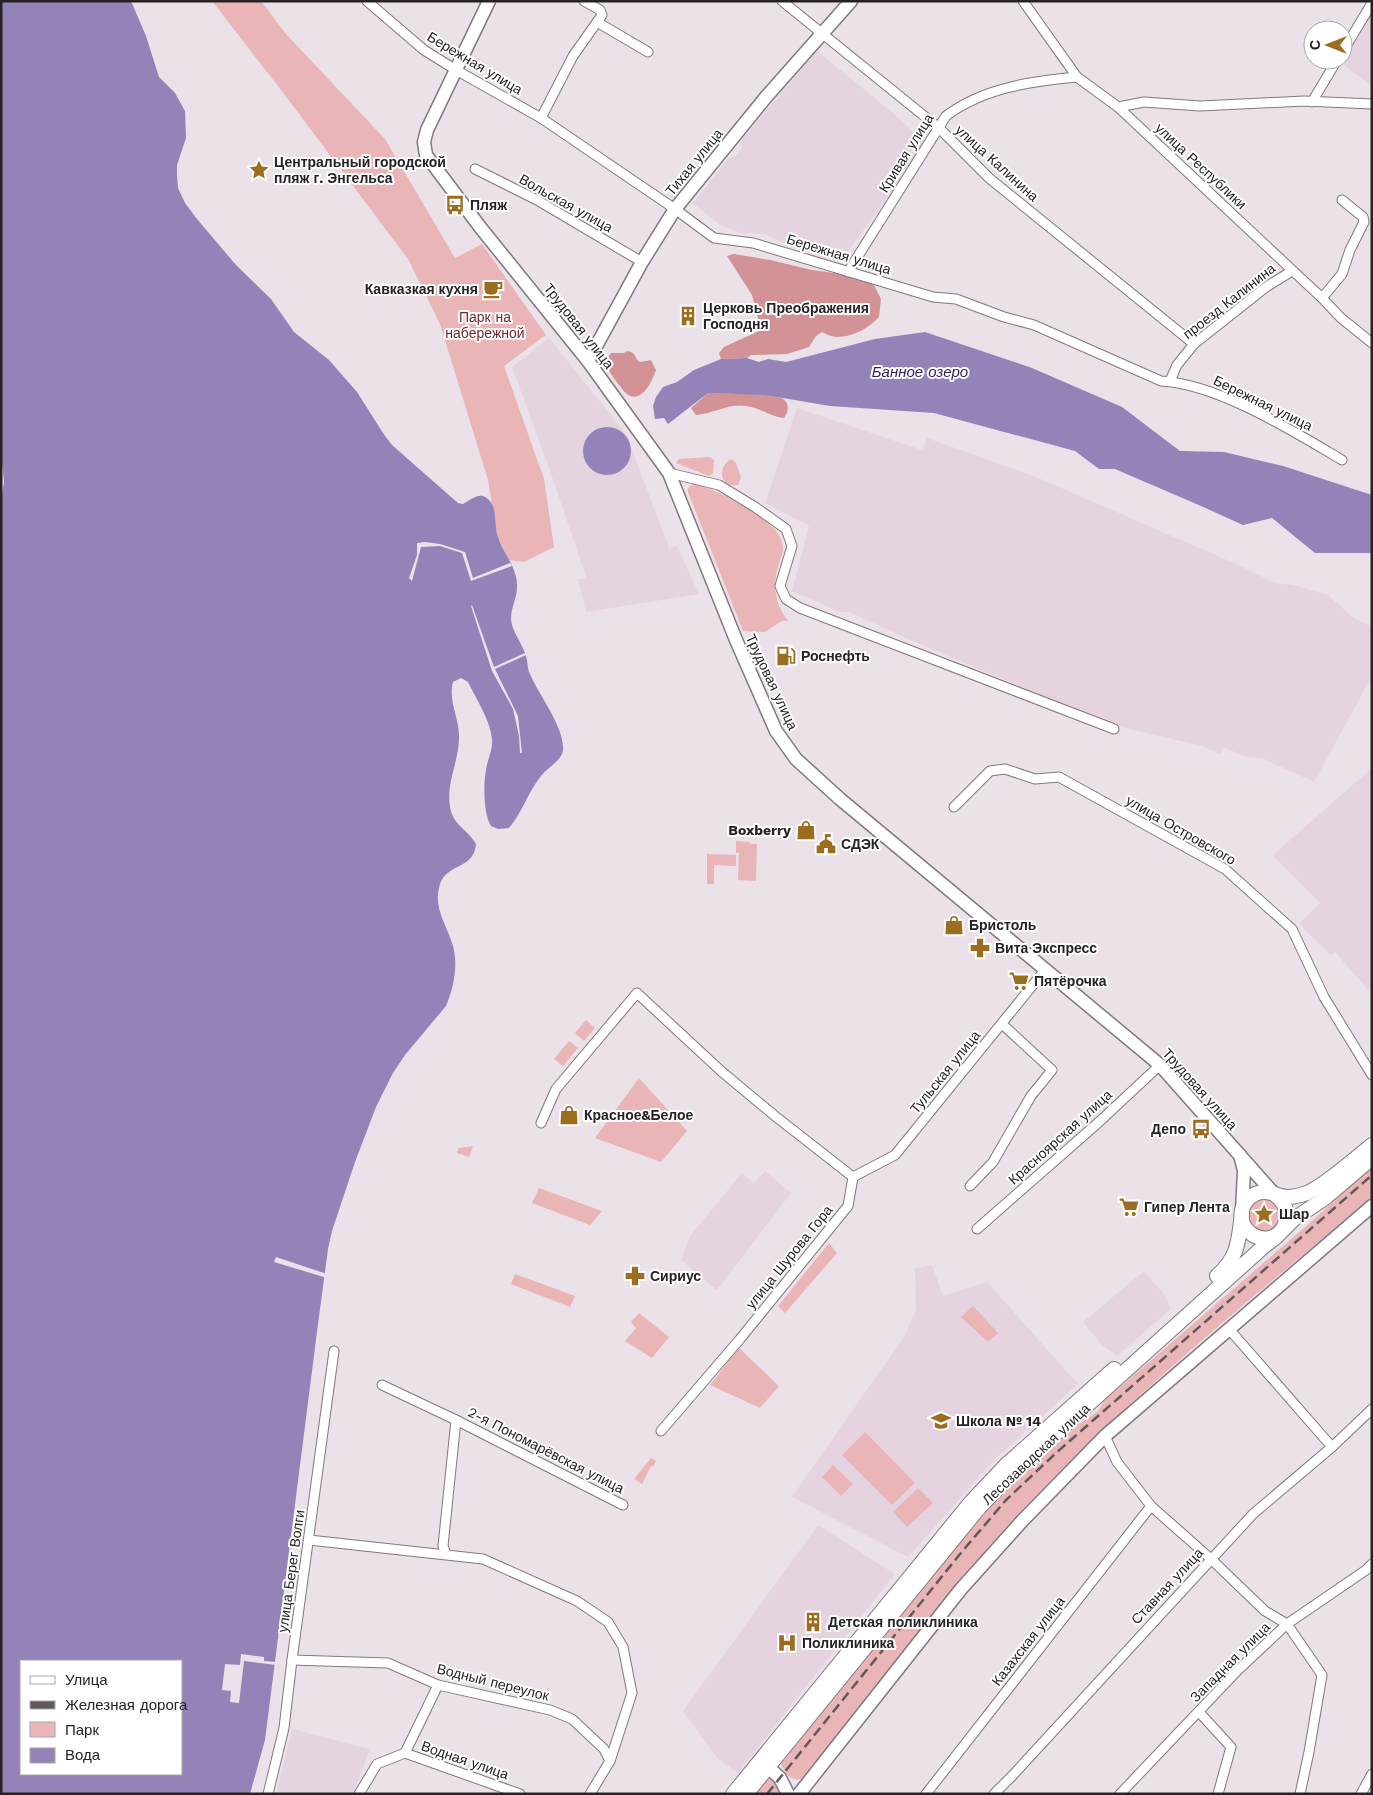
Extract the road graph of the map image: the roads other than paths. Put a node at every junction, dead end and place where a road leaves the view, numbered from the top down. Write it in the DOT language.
graph roads {
  1 [pos="367,1"];
  2 [pos="489,1"];
  3 [pos="584,1"];
  4 [pos="774,1"];
  5 [pos="782,1"];
  6 [pos="851,1"];
  7 [pos="1023,1"];
  8 [pos="1372,3"];
  9 [pos="792,10"];
  10 [pos="597,22"];
  11 [pos="821,34"];
  12 [pos="1353,34"];
  13 [pos="648,52"];
  14 [pos="456,70"];
  15 [pos="1332,70"];
  16 [pos="1077,77"];
  17 [pos="1312,102"];
  18 [pos="1372,104"];
  19 [pos="1118,107"];
  20 [pos="541,118"];
  21 [pos="938,128"];
  22 [pos="476,169"];
  23 [pos="1342,200"];
  24 [pos="675,209"];
  25 [pos="642,262"];
  26 [pos="1292,271"];
  27 [pos="848,272"];
  28 [pos="1322,298"];
  29 [pos="1372,343"];
  30 [pos="1194,344"];
  31 [pos="588,361"];
  32 [pos="1170,381"];
  33 [pos="1342,460"];
  34 [pos="669,473"];
  35 [pos="1114,729"];
  36 [pos="954,807"];
  37 [pos="1045,970"];
  38 [pos="1002,1024"];
  39 [pos="1160,1065"];
  40 [pos="1372,1075"];
  41 [pos="541,1123"];
  42 [pos="1372,1146"];
  43 [pos="1240,1155"];
  44 [pos="1372,1158"];
  45 [pos="853,1177"];
  46 [pos="970,1186"];
  47 [pos="1275,1195"];
  48 [pos="1372,1206"];
  49 [pos="1242,1214"];
  50 [pos="977,1229"];
  51 [pos="1280,1232"];
  52 [pos="1229,1329"];
  53 [pos="334,1351"];
  54 [pos="382,1385"];
  55 [pos="1372,1409"];
  56 [pos="456,1420"];
  57 [pos="661,1431"];
  58 [pos="1105,1436"];
  59 [pos="1332,1447"];
  60 [pos="623,1505"];
  61 [pos="1151,1506"];
  62 [pos="309,1540"];
  63 [pos="446,1554"];
  64 [pos="1211,1559"];
  65 [pos="1370,1570"];
  66 [pos="1287,1624"];
  67 [pos="292,1660"];
  68 [pos="438,1684"];
  69 [pos="1199,1712"];
  70 [pos="405,1753"];
  71 [pos="610,1761"];
  72 [pos="768,1767"];
  73 [pos="1372,1774"];
  74 [pos="268,1794"];
  75 [pos="359,1794"];
  76 [pos="520,1794"];
  77 [pos="590,1794"];
  78 [pos="732,1794"];
  79 [pos="746,1794"];
  80 [pos="788,1794"];
  81 [pos="799,1794"];
  82 [pos="926,1794"];
  83 [pos="994,1794"];
  84 [pos="1120,1794"];
  85 [pos="1218,1794"];
  86 [pos="1300,1794"];
  87 [pos="1361,1794"];
  1 -- 14 [label="street, Бережная улица"];
  2 -- 14 [label="main road"];
  3 -- 10 [label="street"];
  4 -- 9 [label="street"];
  5 -- 9 [label="street, улица Калинина"];
  6 -- 11 [label="main road, Тихая улица"];
  7 -- 16 [label="street, улица Республики"];
  8 -- 12 [label="street"];
  9 -- 11 [label="street, улица Калинина"];
  10 -- 13 [label="street"];
  10 -- 20 [label="street"];
  11 -- 21 [label="street, улица Калинина"];
  11 -- 24 [label="main road, Тихая улица"];
  14 -- 20 [label="street, Бережная улица"];
  14 -- 31 [label="main road, Трудовая улица"];
  15 -- 17 [label="street"];
  16 -- 19 [label="street, улица Республики"];
  16 -- 21 [label="street, Кривая улица"];
  17 -- 18 [label="street"];
  17 -- 19 [label="street"];
  19 -- 26 [label="street, улица Республики"];
  20 -- 24 [label="street, Бережная улица"];
  21 -- 27 [label="street, Кривая улица"];
  21 -- 30 [label="street, улица Калинина"];
  22 -- 25 [label="street, Вольская улица"];
  23 -- 28 [label="street"];
  24 -- 25 [label="main road, Тихая улица"];
  24 -- 27 [label="street, Бережная улица"];
  25 -- 31 [label="main road, Тихая улица"];
  26 -- 28 [label="street, улица Республики"];
  26 -- 30 [label="street, проезд Калинина"];
  27 -- 32 [label="street, Бережная улица"];
  28 -- 29 [label="street, улица Республики"];
  30 -- 32 [label="street, проезд Калинина"];
  31 -- 34 [label="main road, Трудовая улица"];
  32 -- 33 [label="street, Бережная улица"];
  34 -- 35 [label="street"];
  34 -- 37 [label="main road, Трудовая улица"];
  36 -- 40 [label="street, улица Островского"];
  37 -- 38 [label="street, Тульская улица"];
  37 -- 39 [label="main road, Трудовая улица"];
  38 -- 45 [label="street, Тульская улица"];
  38 -- 46 [label="street"];
  39 -- 43 [label="main road, Трудовая улица"];
  39 -- 50 [label="street, Красноярская улица"];
  41 -- 45 [label="street"];
  42 -- 47 [label="main road"];
  43 -- 47 [label="main road, Трудовая улица"];
  43 -- 49 [label="main road"];
  44 -- 51 [label="main road, Лесозаводская улица"];
  45 -- 57 [label="street, улица Шурова Гора"];
  47 -- 49 [label="main road"];
  47 -- 51 [label="main road"];
  48 -- 52 [label="main road"];
  49 -- 51 [label="main road"];
  49 -- 78 [label="main road, Лесозаводская улица"];
  51 -- 72 [label="main road, Лесозаводская улица"];
  52 -- 58 [label="main road"];
  52 -- 59 [label="street"];
  53 -- 62 [label="street, улица Берег Волги"];
  54 -- 56 [label="street, 2-я Пономарёвская улица"];
  55 -- 59 [label="street, Ставная улица"];
  56 -- 60 [label="street, 2-я Пономарёвская улица"];
  56 -- 63 [label="street, 2-я Пономарёвская улица"];
  58 -- 61 [label="street"];
  58 -- 81 [label="main road"];
  59 -- 64 [label="street, Ставная улица"];
  61 -- 64 [label="street"];
  61 -- 82 [label="street, Казахская улица"];
  62 -- 63 [label="street"];
  62 -- 67 [label="street, улица Берег Волги"];
  63 -- 71 [label="street"];
  64 -- 66 [label="street"];
  64 -- 83 [label="street, Ставная улица"];
  65 -- 66 [label="street, Западная улица"];
  66 -- 69 [label="street, Западная улица"];
  66 -- 86 [label="street"];
  67 -- 68 [label="street, Водный переулок"];
  67 -- 74 [label="street, улица Берег Волги"];
  68 -- 70 [label="street"];
  68 -- 71 [label="street, Водный переулок"];
  69 -- 84 [label="street, Западная улица"];
  69 -- 85 [label="street"];
  70 -- 75 [label="street, Водная улица"];
  70 -- 76 [label="street, Водная улица"];
  71 -- 77 [label="street"];
  72 -- 79 [label="main road, Лесозаводская улица"];
  72 -- 80 [label="main road"];
  73 -- 87 [label="street"];
}
